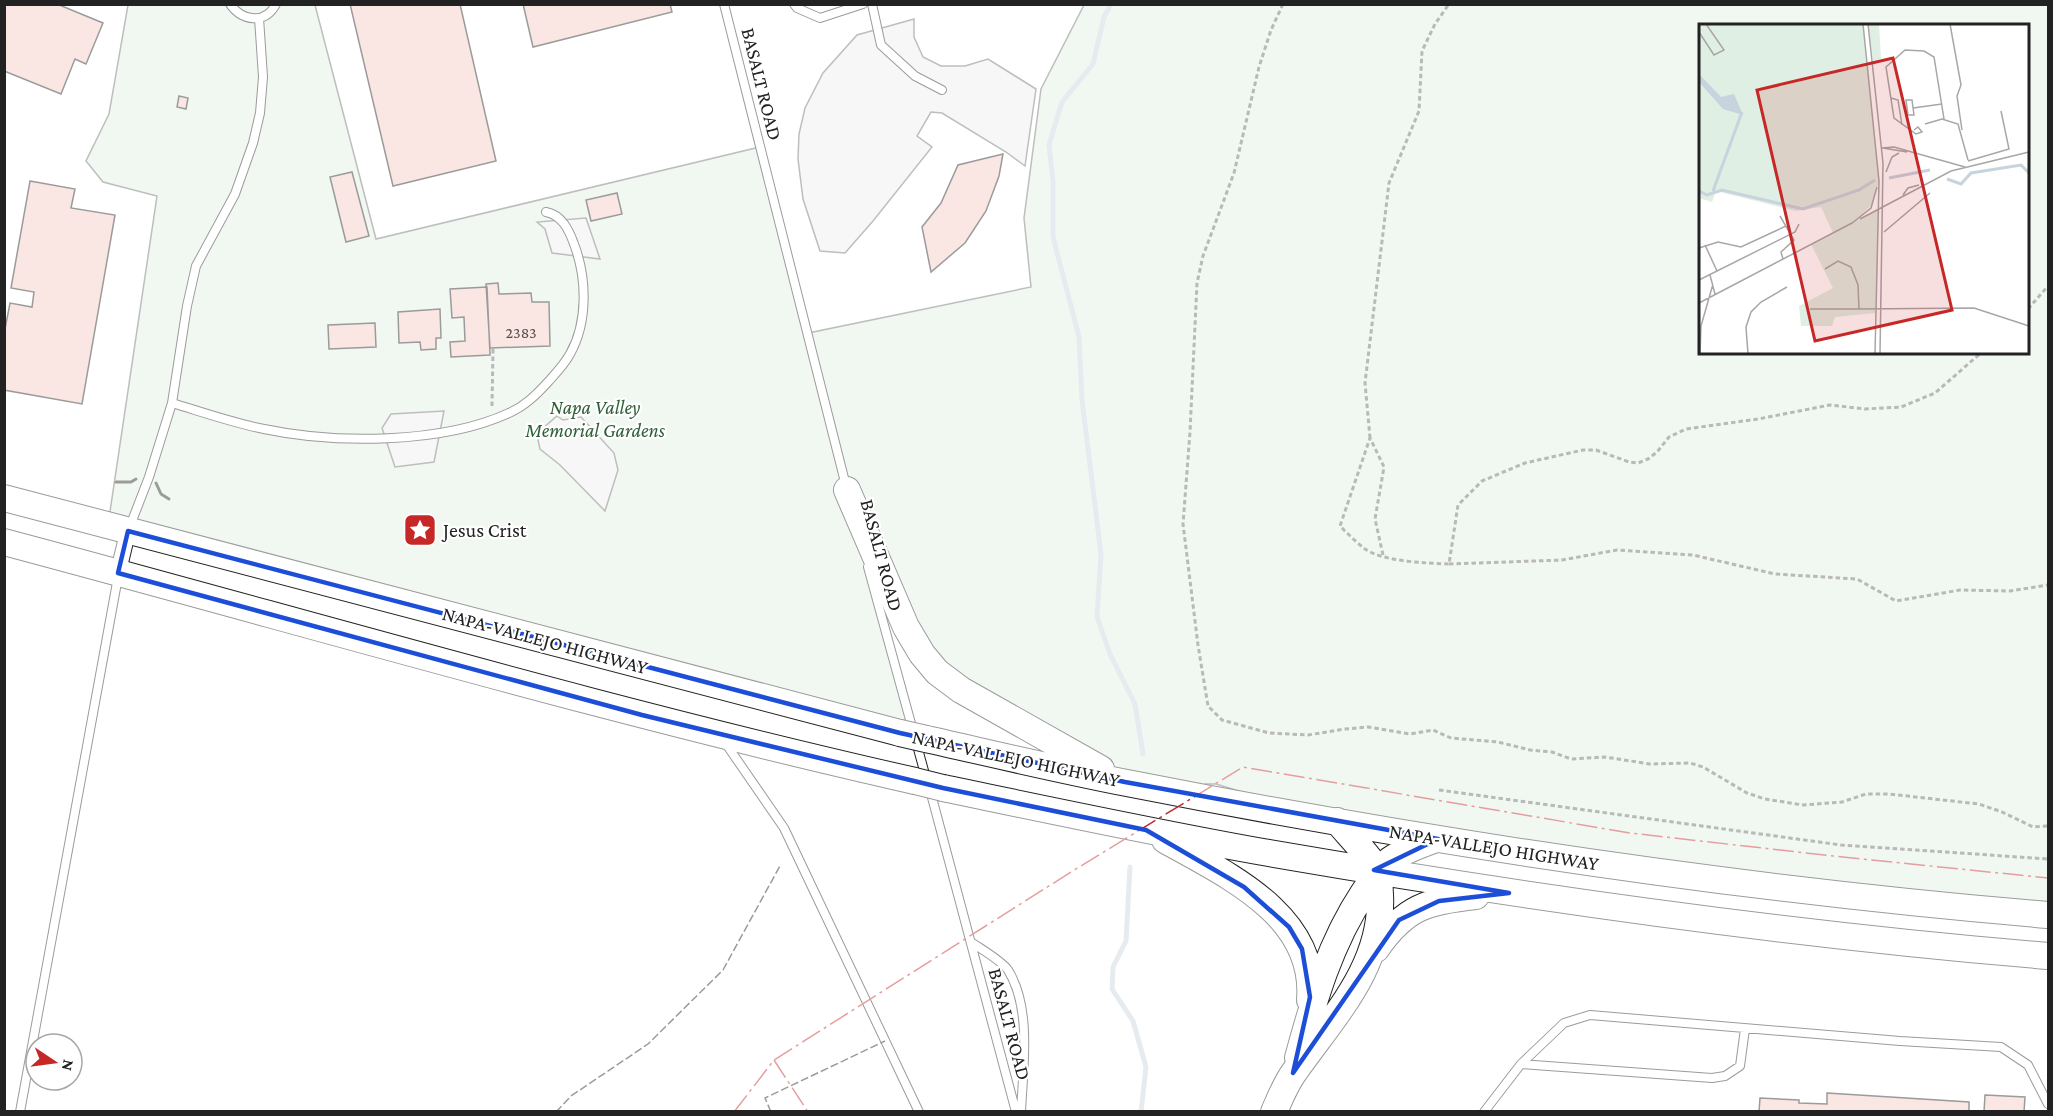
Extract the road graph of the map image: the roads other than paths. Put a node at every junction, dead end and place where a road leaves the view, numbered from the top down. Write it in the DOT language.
graph roads {
  1 [pos="230,4"];
  2 [pos="276,4"];
  3 [pos="724,4"];
  4 [pos="794,4"];
  5 [pos="863,4"];
  6 [pos="872,4"];
  7 [pos="259,18"];
  8 [pos="942,90"];
  9 [pos="546,212"];
  10 [pos="172,403"];
  11 [pos="847,490"];
  12 [pos="4,498"];
  13 [pos="128,531"];
  14 [pos="4,542"];
  15 [pos="118,573"];
  16 [pos="720,735"];
  17 [pos="1125,782"];
  18 [pos="1337,821"];
  19 [pos="1146,830"];
  20 [pos="1438,839"];
  21 [pos="1378,871"];
  22 [pos="1509,893"];
  23 [pos="2049,915"];
  24 [pos="971,942"];
  25 [pos="2049,956"];
  26 [pos="1369,959"];
  27 [pos="1306,1028"];
  28 [pos="1745,1029"];
  29 [pos="1521,1064"];
  30 [pos="1293,1073"];
  31 [pos="2049,1104"];
  32 [pos="20,1112"];
  33 [pos="919,1112"];
  34 [pos="1016,1112"];
  35 [pos="1021,1112"];
  36 [pos="1274,1112"];
  37 [pos="1484,1112"];
  1 -- 7 [label="lane"];
  2 -- 7 [label="lane"];
  3 -- 11 [label="lane, BASALT ROAD"];
  4 -- 5 [label="lane"];
  6 -- 8 [label="lane"];
  7 -- 10 [label="lane"];
  9 -- 10 [label="lane"];
  10 -- 13 [label="lane"];
  11 -- 17 [label="main road"];
  11 -- 24 [label="lane, BASALT ROAD"];
  12 -- 13 [label="main road, NAPA-VALLEJO HIGHWAY"];
  13 -- 15 [label="street"];
  13 -- 17 [label="main road, NAPA-VALLEJO HIGHWAY, bridge"];
  14 -- 15 [label="main road"];
  15 -- 16 [label="main road"];
  15 -- 32 [label="lane"];
  16 -- 19 [label="main road, bridge"];
  16 -- 33 [label="lane"];
  17 -- 18 [label="main road, NAPA-VALLEJO HIGHWAY"];
  18 -- 20 [label="main road, NAPA-VALLEJO HIGHWAY"];
  18 -- 21 [label="main road"];
  19 -- 21 [label="main road"];
  19 -- 27 [label="main road"];
  20 -- 21 [label="main road"];
  20 -- 23 [label="main road, NAPA-VALLEJO HIGHWAY"];
  21 -- 22 [label="main road"];
  21 -- 26 [label="main road"];
  21 -- 27 [label="main road"];
  22 -- 25 [label="main road"];
  22 -- 26 [label="main road"];
  24 -- 34 [label="lane, BASALT ROAD"];
  24 -- 35 [label="lane"];
  26 -- 30 [label="main road"];
  27 -- 30 [label="main road"];
  28 -- 29 [label="lane"];
  28 -- 29 [label="lane"];
  28 -- 31 [label="lane"];
  29 -- 37 [label="lane"];
  30 -- 36 [label="main road"];
}
